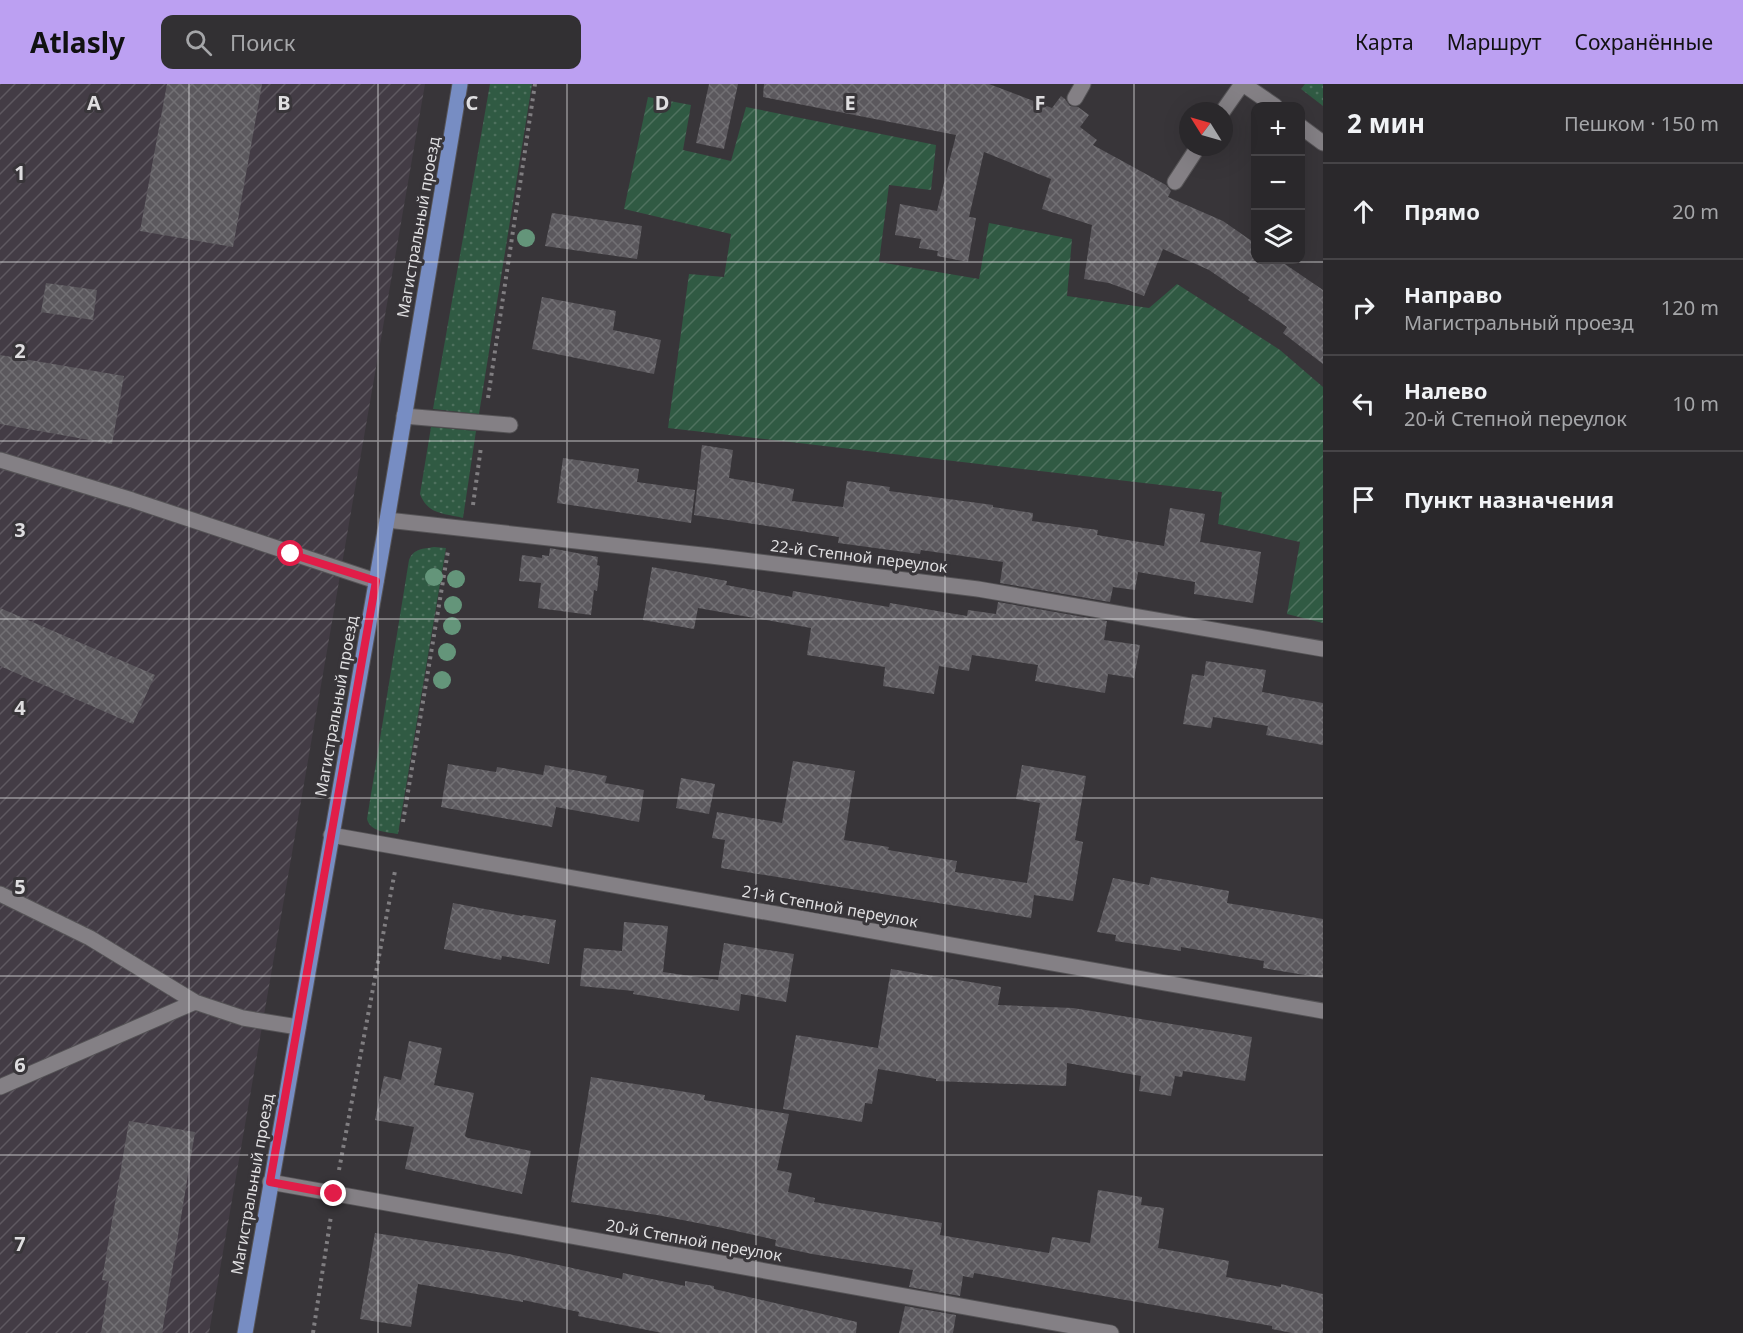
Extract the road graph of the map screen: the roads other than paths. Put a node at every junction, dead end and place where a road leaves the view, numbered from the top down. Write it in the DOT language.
graph roads {
  1 [pos="460,84"];
  2 [pos="1083,84"];
  3 [pos="1242,84"];
  4 [pos="1075,98"];
  5 [pos="1229,102"];
  6 [pos="1269,102"];
  7 [pos="1305,130"];
  8 [pos="1323,143"];
  9 [pos="1192,156"];
  10 [pos="1175,182"];
  11 [pos="404,416"];
  12 [pos="510,425"];
  13 [pos="0,460"];
  14 [pos="387,520"];
  15 [pos="376,581"];
  16 [pos="1323,649"];
  17 [pos="331,835"];
  18 [pos="0,894"];
  19 [pos="195,1002"];
  20 [pos="1323,1011"];
  21 [pos="298,1027"];
  22 [pos="0,1086"];
  23 [pos="270,1182"];
  24 [pos="245,1333"];
  25 [pos="1111,1333"];
  1 -- 11 [label="main road, Магистральный проезд"];
  2 -- 4 [label="street"];
  3 -- 5 [label="street"];
  3 -- 6 [label="street"];
  7 -- 8 [label="street"];
  9 -- 10 [label="street"];
  11 -- 12 [label="street"];
  11 -- 14 [label="main road, Магистральный проезд"];
  13 -- 15 [label="street"];
  14 -- 15 [label="main road, Магистральный проезд"];
  14 -- 16 [label="street, 22-й Степной переулок"];
  15 -- 17 [label="main road, Магистральный проезд"];
  17 -- 20 [label="street, 21-й Степной переулок"];
  17 -- 21 [label="main road, Магистральный проезд"];
  18 -- 19 [label="street"];
  19 -- 21 [label="street"];
  19 -- 22 [label="street"];
  21 -- 23 [label="main road, Магистральный проезд"];
  23 -- 24 [label="main road, Магистральный проезд"];
  23 -- 25 [label="street, 20-й Степной переулок"];
}
